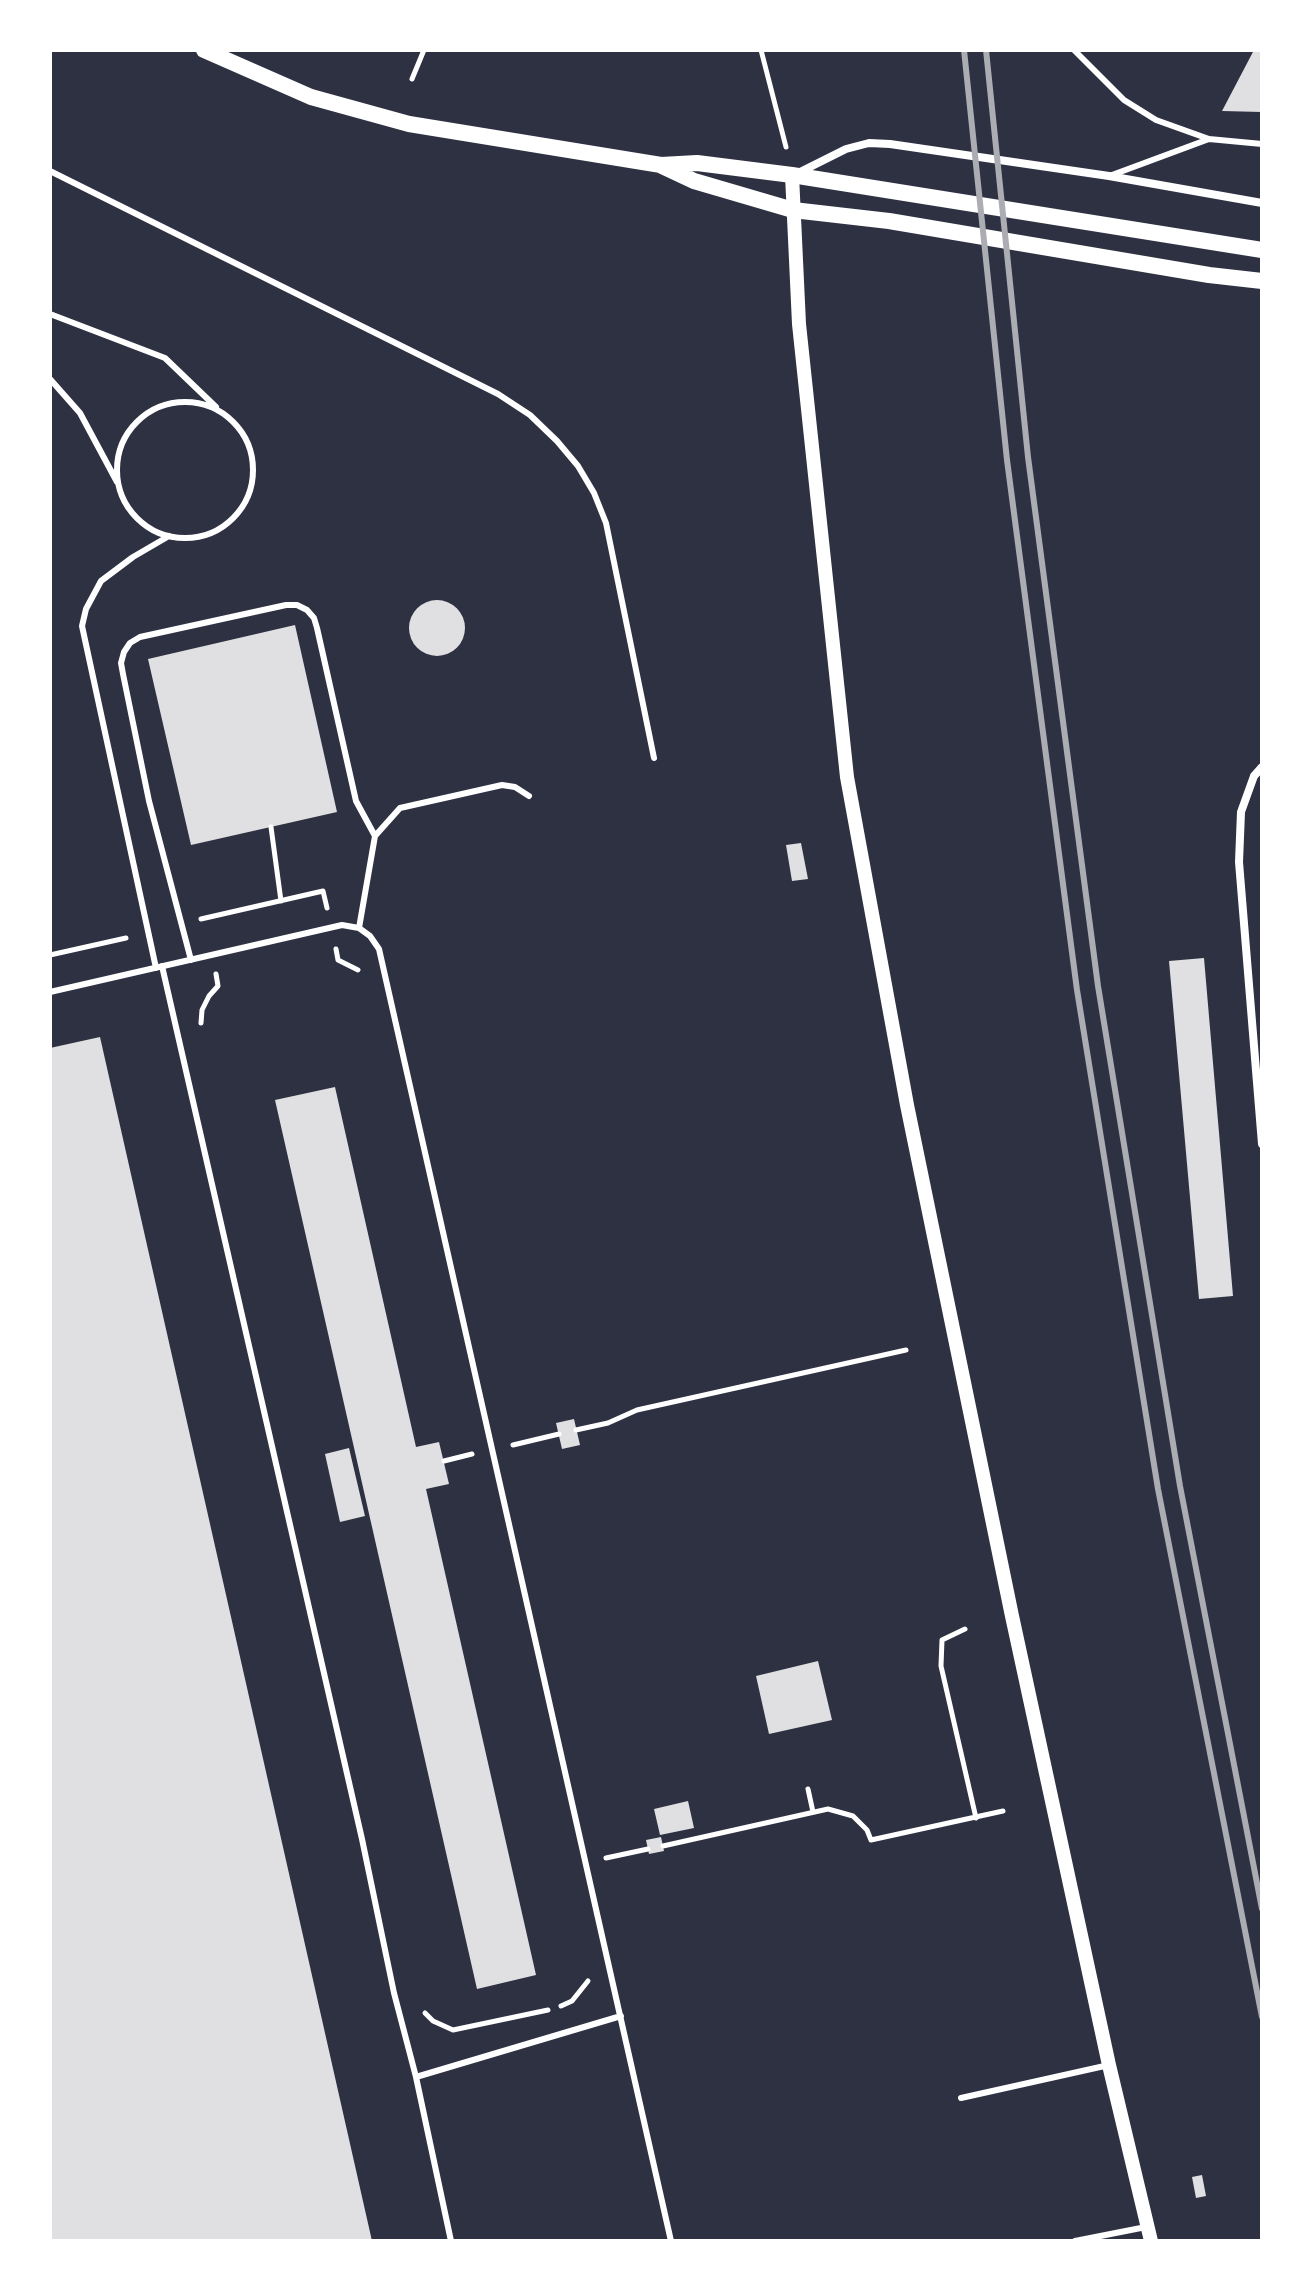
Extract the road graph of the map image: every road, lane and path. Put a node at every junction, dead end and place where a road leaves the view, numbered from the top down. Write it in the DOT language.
graph roads {
  1 [pos="204,50"];
  2 [pos="424,50"];
  3 [pos="761,50"];
  4 [pos="1074,51"];
  5 [pos="412,79"];
  6 [pos="1209,139"];
  7 [pos="1262,144"];
  8 [pos="661,165"];
  9 [pos="50,171"];
  10 [pos="792,175"];
  11 [pos="1109,176"];
  12 [pos="1262,203"];
  13 [pos="793,210"];
  14 [pos="1262,250"];
  15 [pos="1262,281"];
  16 [pos="50,314"];
  17 [pos="50,379"];
  18 [pos="218,410"];
  19 [pos="119,485"];
  20 [pos="169,536"];
  21 [pos="654,758"];
  22 [pos="1262,767"];
  23 [pos="529,796"];
  24 [pos="271,827"];
  25 [pos="375,836"];
  26 [pos="281,901"];
  27 [pos="182,924"];
  28 [pos="331,927"];
  29 [pos="359,928"];
  30 [pos="148,932"];
  31 [pos="50,955"];
  32 [pos="191,960"];
  33 [pos="159,967"];
  34 [pos="365,976"];
  35 [pos="50,992"];
  36 [pos="1262,1144"];
  37 [pos="906,1350"];
  38 [pos="576,1430"];
  39 [pos="965,1629"];
  40 [pos="808,1789"];
  41 [pos="1003,1811"];
  42 [pos="813,1812"];
  43 [pos="976,1818"];
  44 [pos="663,1846"];
  45 [pos="590,1977"];
  46 [pos="425,2013"];
  47 [pos="621,2016"];
  48 [pos="1109,2065"];
  49 [pos="416,2077"];
  50 [pos="961,2098"];
  51 [pos="1150,2234"];
  52 [pos="451,2241"];
  53 [pos="671,2241"];
  54 [pos="1075,2241"];
  1 -- 8 [label="main road"];
  2 -- 5 [label="path"];
  3 -- 10 [label="path"];
  4 -- 6 [label="lane"];
  6 -- 7 [label="lane"];
  6 -- 11 [label="lane"];
  8 -- 10 [label="main road"];
  8 -- 13 [label="main road"];
  9 -- 21 [label="lane"];
  10 -- 11 [label="street"];
  10 -- 13 [label="street"];
  10 -- 14 [label="main road"];
  11 -- 12 [label="street"];
  13 -- 15 [label="main road"];
  13 -- 48 [label="street"];
  16 -- 18 [label="lane"];
  17 -- 19 [label="lane"];
  18 -- 19 [label="lane"];
  18 -- 20 [label="lane"];
  19 -- 20 [label="lane"];
  20 -- 30 [label="lane"];
  22 -- 36 [label="street"];
  23 -- 25 [label="lane"];
  24 -- 26 [label="path"];
  25 -- 27 [label="lane"];
  25 -- 29 [label="lane"];
  26 -- 27 [label="path"];
  26 -- 28 [label="path"];
  27 -- 32 [label="lane"];
  28 -- 29 [label="lane"];
  28 -- 32 [label="lane"];
  28 -- 34 [label="path"];
  29 -- 47 [label="lane"];
  30 -- 31 [label="path"];
  30 -- 33 [label="lane"];
  32 -- 33 [label="lane"];
  33 -- 35 [label="lane"];
  33 -- 49 [label="lane"];
  37 -- 38 [label="path"];
  39 -- 43 [label="path"];
  40 -- 42 [label="path"];
  41 -- 43 [label="path"];
  42 -- 43 [label="path"];
  42 -- 44 [label="path"];
  45 -- 46 [label="path"];
  47 -- 49 [label="lane"];
  47 -- 53 [label="lane"];
  48 -- 50 [label="lane"];
  48 -- 51 [label="street"];
  49 -- 52 [label="lane"];
  51 -- 54 [label="lane"];
}
